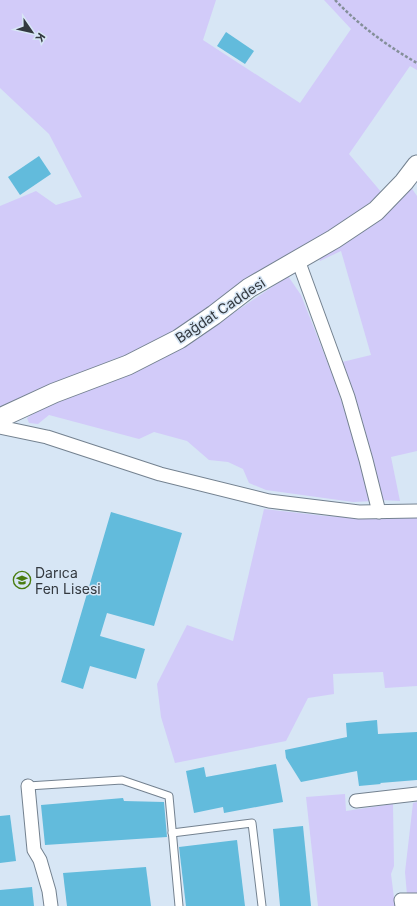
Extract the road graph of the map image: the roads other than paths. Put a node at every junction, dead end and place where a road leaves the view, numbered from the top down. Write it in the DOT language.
graph roads {
  1 [pos="417,165"];
  2 [pos="298,260"];
  3 [pos="0,420"];
  4 [pos="0,427"];
  5 [pos="417,511"];
  6 [pos="380,512"];
  7 [pos="28,786"];
  8 [pos="417,794"];
  9 [pos="356,801"];
  10 [pos="172,833"];
  11 [pos="417,900"];
  12 [pos="51,906"];
  13 [pos="179,906"];
  14 [pos="262,906"];
  15 [pos="402,906"];
  1 -- 2 [label="street, Bağdat Caddesi"];
  2 -- 3 [label="street, Bağdat Caddesi"];
  2 -- 6 [label="street"];
  4 -- 6 [label="street"];
  5 -- 6 [label="street"];
  7 -- 10 [label="lane"];
  7 -- 12 [label="street"];
  8 -- 9 [label="street"];
  10 -- 13 [label="lane"];
  10 -- 14 [label="lane"];
  11 -- 15 [label="street"];
}
